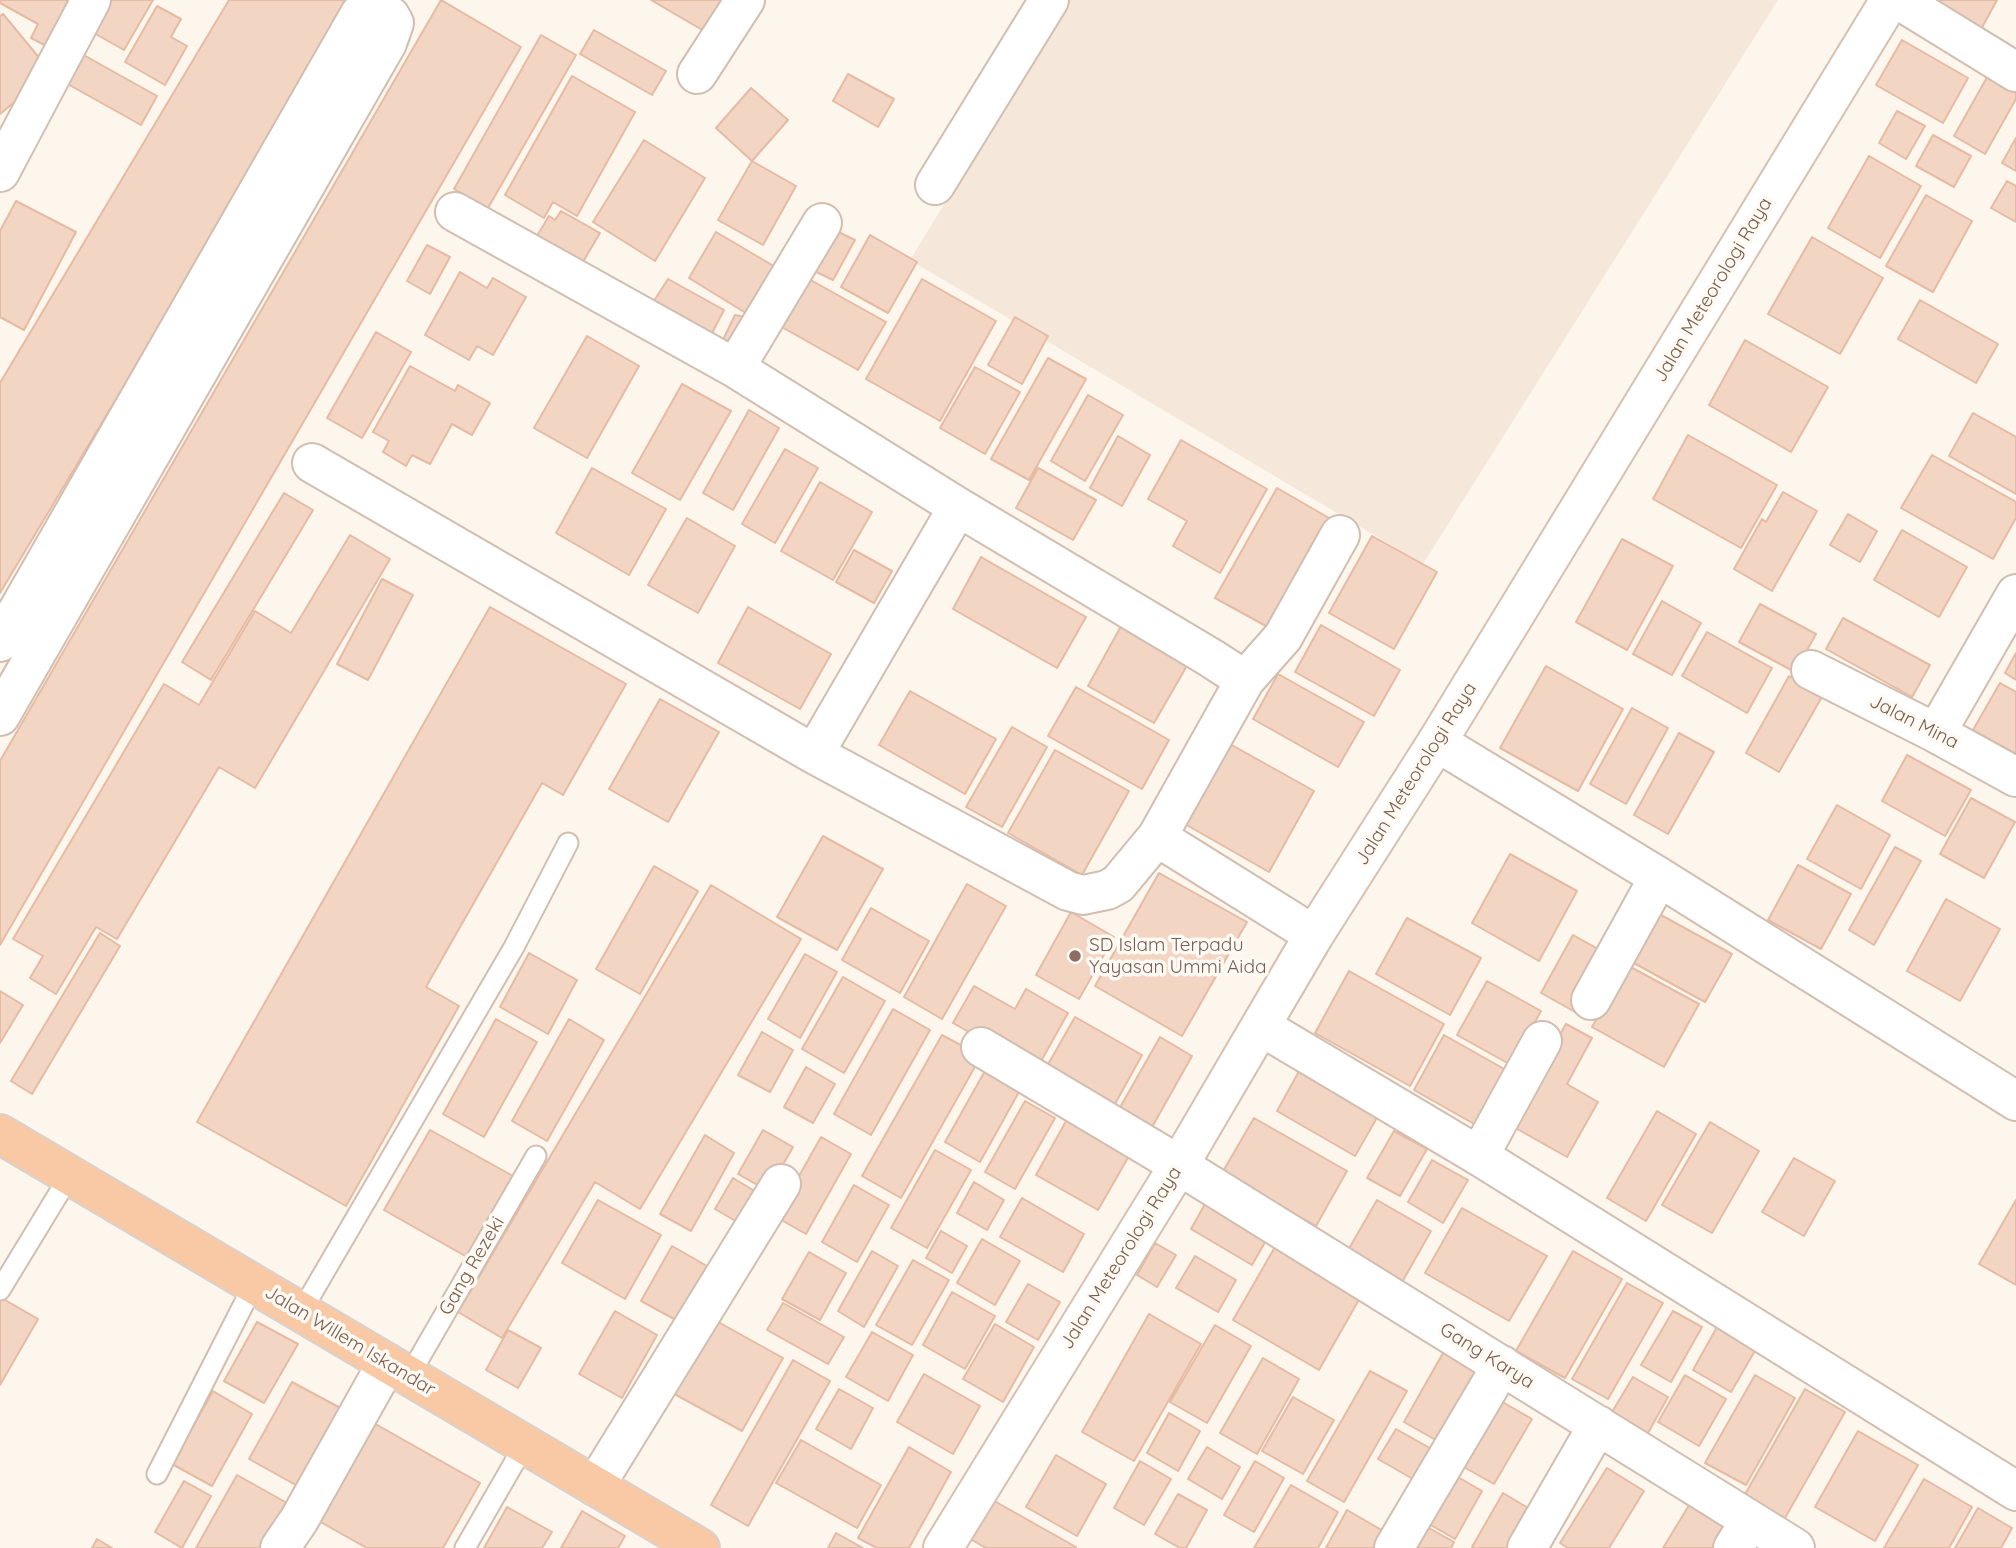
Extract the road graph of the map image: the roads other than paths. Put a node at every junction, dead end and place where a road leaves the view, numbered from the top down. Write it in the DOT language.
graph roads {
  1 [pos="91,0"];
  2 [pos="745,0"];
  3 [pos="1049,0"];
  4 [pos="1890,0"];
  5 [pos="1899,0"];
  6 [pos="2016,72"];
  7 [pos="697,74"];
  8 [pos="0,172"];
  9 [pos="935,185"];
  10 [pos="455,212"];
  11 [pos="822,223"];
  12 [pos="735,368"];
  13 [pos="150,418"];
  14 [pos="312,463"];
  15 [pos="958,507"];
  16 [pos="1340,535"];
  17 [pos="2016,594"];
  18 [pos="0,642"];
  19 [pos="1811,670"];
  20 [pos="1245,680"];
  21 [pos="0,716"];
  22 [pos="1936,733"];
  23 [pos="1437,742"];
  24 [pos="814,754"];
  25 [pos="2016,777"];
  26 [pos="1157,836"];
  27 [pos="568,843"];
  28 [pos="1659,877"];
  29 [pos="1314,935"];
  30 [pos="1591,1000"];
  31 [pos="1262,1027"];
  32 [pos="1542,1041"];
  33 [pos="981,1046"];
  34 [pos="2016,1101"];
  35 [pos="0,1134"];
  36 [pos="536,1156"];
  37 [pos="1479,1156"];
  38 [pos="1179,1165"];
  39 [pos="70,1175"];
  40 [pos="781,1184"];
  41 [pos="254,1284"];
  42 [pos="0,1290"];
  43 [pos="301,1312"];
  44 [pos="1502,1365"];
  45 [pos="398,1369"];
  46 [pos="1598,1425"];
  47 [pos="525,1444"];
  48 [pos="157,1474"];
  49 [pos="595,1486"];
  50 [pos="2016,1491"];
  51 [pos="1742,1534"];
  52 [pos="280,1548"];
  53 [pos="465,1548"];
  54 [pos="700,1548"];
  55 [pos="943,1548"];
  56 [pos="1394,1548"];
  57 [pos="1527,1548"];
  58 [pos="1795,1548"];
  1 -- 8 [label="street"];
  2 -- 7 [label="street"];
  3 -- 9 [label="street"];
  4 -- 23 [label="street, Jalan Meteorologi Raya"];
  5 -- 6 [label="street"];
  10 -- 12 [label="street"];
  11 -- 12 [label="street"];
  12 -- 15 [label="street"];
  13 -- 13 [label="street"];
  13 -- 18 [label="street"];
  13 -- 21 [label="street"];
  14 -- 24 [label="street"];
  15 -- 20 [label="street"];
  15 -- 24 [label="street"];
  16 -- 20 [label="street"];
  17 -- 22 [label="street"];
  19 -- 22 [label="street, Jalan Mina"];
  20 -- 26 [label="street"];
  22 -- 25 [label="street, Jalan Mina"];
  23 -- 28 [label="street"];
  23 -- 29 [label="street, Jalan Meteorologi Raya"];
  24 -- 26 [label="street"];
  26 -- 29 [label="street"];
  27 -- 43 [label="lane"];
  28 -- 30 [label="street"];
  28 -- 34 [label="street"];
  29 -- 31 [label="street, Jalan Meteorologi Raya"];
  31 -- 37 [label="street"];
  31 -- 38 [label="street, Jalan Meteorologi Raya"];
  32 -- 37 [label="street"];
  33 -- 38 [label="street, Gang Karya"];
  35 -- 39 [label="highway, Jalan Willem Iskandar"];
  36 -- 45 [label="lane, Gang Rezeki"];
  37 -- 50 [label="street"];
  38 -- 44 [label="street, Gang Karya"];
  38 -- 55 [label="street, Jalan Meteorologi Raya"];
  39 -- 41 [label="highway, Jalan Willem Iskandar"];
  39 -- 42 [label="lane"];
  40 -- 49 [label="street"];
  41 -- 43 [label="highway, Jalan Willem Iskandar"];
  41 -- 48 [label="lane"];
  43 -- 45 [label="highway, Jalan Willem Iskandar"];
  44 -- 46 [label="street, Gang Karya"];
  44 -- 56 [label="street"];
  45 -- 47 [label="highway, Jalan Willem Iskandar"];
  45 -- 52 [label="street"];
  46 -- 51 [label="street, Gang Karya"];
  46 -- 57 [label="street"];
  47 -- 49 [label="highway, Jalan Willem Iskandar"];
  47 -- 53 [label="lane"];
  49 -- 54 [label="highway, Jalan Willem Iskandar"];
  51 -- 58 [label="street, Gang Karya"];
}
